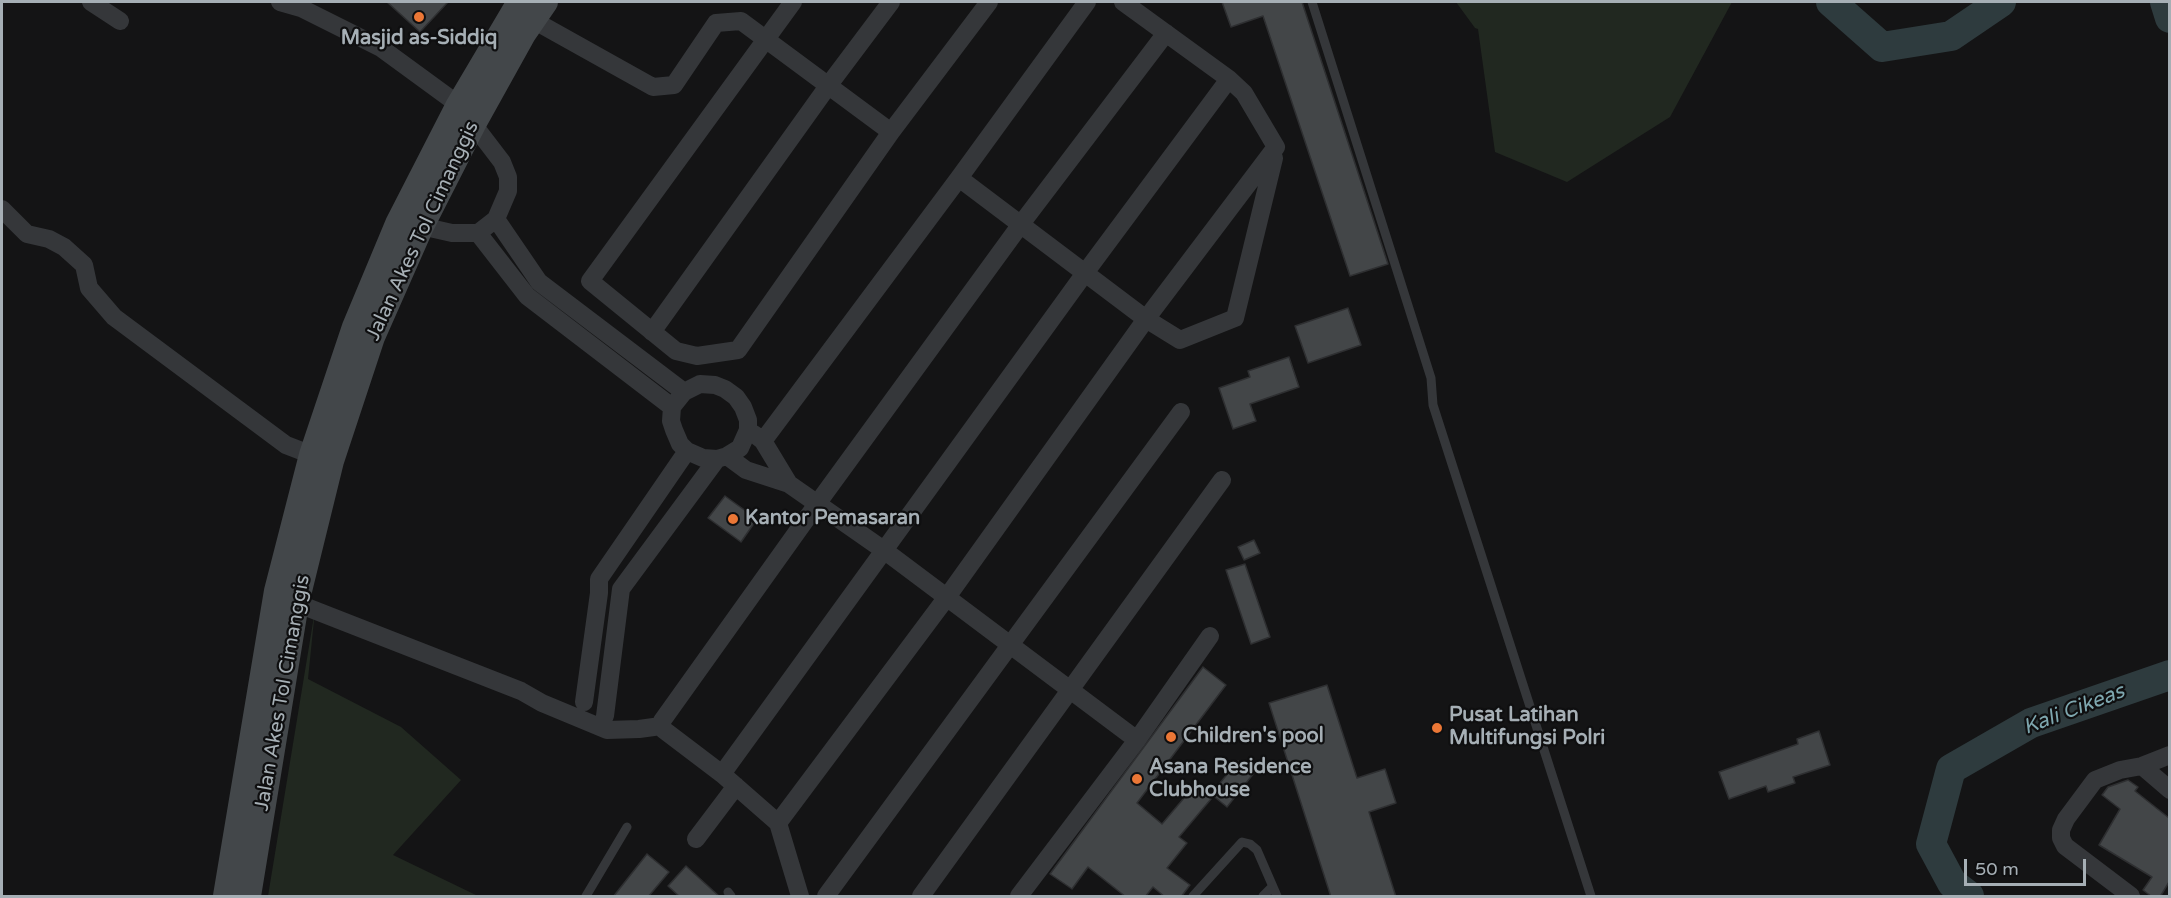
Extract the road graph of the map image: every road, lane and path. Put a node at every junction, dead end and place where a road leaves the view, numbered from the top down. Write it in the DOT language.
graph roads {
  1 [pos="91,2"];
  2 [pos="280,2"];
  3 [pos="793,2"];
  4 [pos="891,2"];
  5 [pos="989,2"];
  6 [pos="1087,2"];
  7 [pos="1123,2"];
  8 [pos="1311,2"];
  9 [pos="526,16"];
  10 [pos="120,21"];
  11 [pos="1166,33"];
  12 [pos="764,39"];
  13 [pos="1229,79"];
  14 [pos="828,86"];
  15 [pos="466,114"];
  16 [pos="891,132"];
  17 [pos="1276,147"];
  18 [pos="959,178"];
  19 [pos="2,209"];
  20 [pos="496,219"];
  21 [pos="1021,224"];
  22 [pos="421,226"];
  23 [pos="477,233"];
  24 [pos="1084,273"];
  25 [pos="1146,319"];
  26 [pos="652,332"];
  27 [pos="719,353"];
  28 [pos="715,385"];
  29 [pos="678,399"];
  30 [pos="1181,412"];
  31 [pos="748,430"];
  32 [pos="763,441"];
  33 [pos="687,451"];
  34 [pos="722,457"];
  35 [pos="322,458"];
  36 [pos="1222,480"];
  37 [pos="789,484"];
  38 [pos="817,504"];
  39 [pos="885,551"];
  40 [pos="599,579"];
  41 [pos="621,589"];
  42 [pos="947,597"];
  43 [pos="296,603"];
  44 [pos="1210,636"];
  45 [pos="1010,644"];
  46 [pos="1071,689"];
  47 [pos="584,702"];
  48 [pos="606,716"];
  49 [pos="661,726"];
  50 [pos="1137,740"];
  51 [pos="2169,755"];
  52 [pos="2142,766"];
  53 [pos="722,774"];
  54 [pos="735,786"];
  55 [pos="2169,790"];
  56 [pos="778,823"];
  57 [pos="627,827"];
  58 [pos="696,839"];
  59 [pos="1272,886"];
  60 [pos="226,897"];
  61 [pos="248,897"];
  62 [pos="586,897"];
  63 [pos="800,897"];
  64 [pos="826,897"];
  65 [pos="921,897"];
  66 [pos="1019,897"];
  67 [pos="1193,897"];
  68 [pos="1263,897"];
  69 [pos="1277,897"];
  70 [pos="1591,897"];
  71 [pos="2131,897"];
  1 -- 10 [label="street"];
  2 -- 15 [label="street"];
  3 -- 12 [label="street"];
  4 -- 14 [label="street"];
  5 -- 16 [label="street"];
  6 -- 18 [label="street"];
  7 -- 11 [label="street"];
  8 -- 70 [label="lane"];
  9 -- 12 [label="street"];
  9 -- 15 [label="main road"];
  11 -- 13 [label="street"];
  11 -- 21 [label="street"];
  12 -- 14 [label="street"];
  12 -- 26 [label="street"];
  13 -- 17 [label="street"];
  13 -- 24 [label="street"];
  14 -- 16 [label="street"];
  14 -- 26 [label="street"];
  15 -- 20 [label="street"];
  15 -- 22 [label="main road, Jalan Akes Tol Cimanggis"];
  15 -- 35 [label="main road"];
  16 -- 27 [label="street"];
  17 -- 25 [label="street"];
  17 -- 25 [label="street"];
  18 -- 21 [label="street"];
  18 -- 32 [label="street"];
  19 -- 35 [label="street"];
  20 -- 23 [label="street"];
  20 -- 29 [label="street"];
  21 -- 24 [label="street"];
  21 -- 38 [label="street"];
  22 -- 23 [label="street"];
  22 -- 35 [label="main road, Jalan Akes Tol Cimanggis"];
  23 -- 29 [label="street"];
  24 -- 25 [label="street"];
  24 -- 39 [label="street"];
  25 -- 42 [label="street"];
  26 -- 27 [label="street"];
  27 -- 28 [label="street"];
  28 -- 29 [label="street"];
  28 -- 31 [label="street"];
  29 -- 33 [label="street"];
  30 -- 45 [label="street"];
  31 -- 32 [label="street"];
  31 -- 34 [label="street"];
  32 -- 37 [label="street"];
  33 -- 34 [label="street"];
  33 -- 40 [label="street"];
  34 -- 37 [label="street"];
  34 -- 41 [label="street"];
  35 -- 43 [label="main road, Jalan Akes Tol Cimanggis"];
  35 -- 60 [label="main road"];
  36 -- 46 [label="street"];
  37 -- 38 [label="street"];
  38 -- 39 [label="street"];
  38 -- 49 [label="street"];
  39 -- 42 [label="street"];
  39 -- 53 [label="street"];
  40 -- 41 [label="street"];
  40 -- 47 [label="street"];
  41 -- 48 [label="street"];
  42 -- 45 [label="street"];
  42 -- 56 [label="street"];
  43 -- 49 [label="street"];
  43 -- 61 [label="main road, Jalan Akes Tol Cimanggis"];
  44 -- 50 [label="street"];
  45 -- 46 [label="street"];
  45 -- 64 [label="street"];
  46 -- 50 [label="street"];
  46 -- 65 [label="street"];
  49 -- 53 [label="street"];
  50 -- 66 [label="street"];
  51 -- 52 [label="street"];
  52 -- 55 [label="street"];
  52 -- 71 [label="street"];
  53 -- 54 [label="street"];
  54 -- 56 [label="street"];
  54 -- 58 [label="street"];
  56 -- 63 [label="street"];
  57 -- 62 [label="lane"];
  59 -- 67 [label="lane"];
  59 -- 68 [label="lane"];
  59 -- 69 [label="lane"];
}
